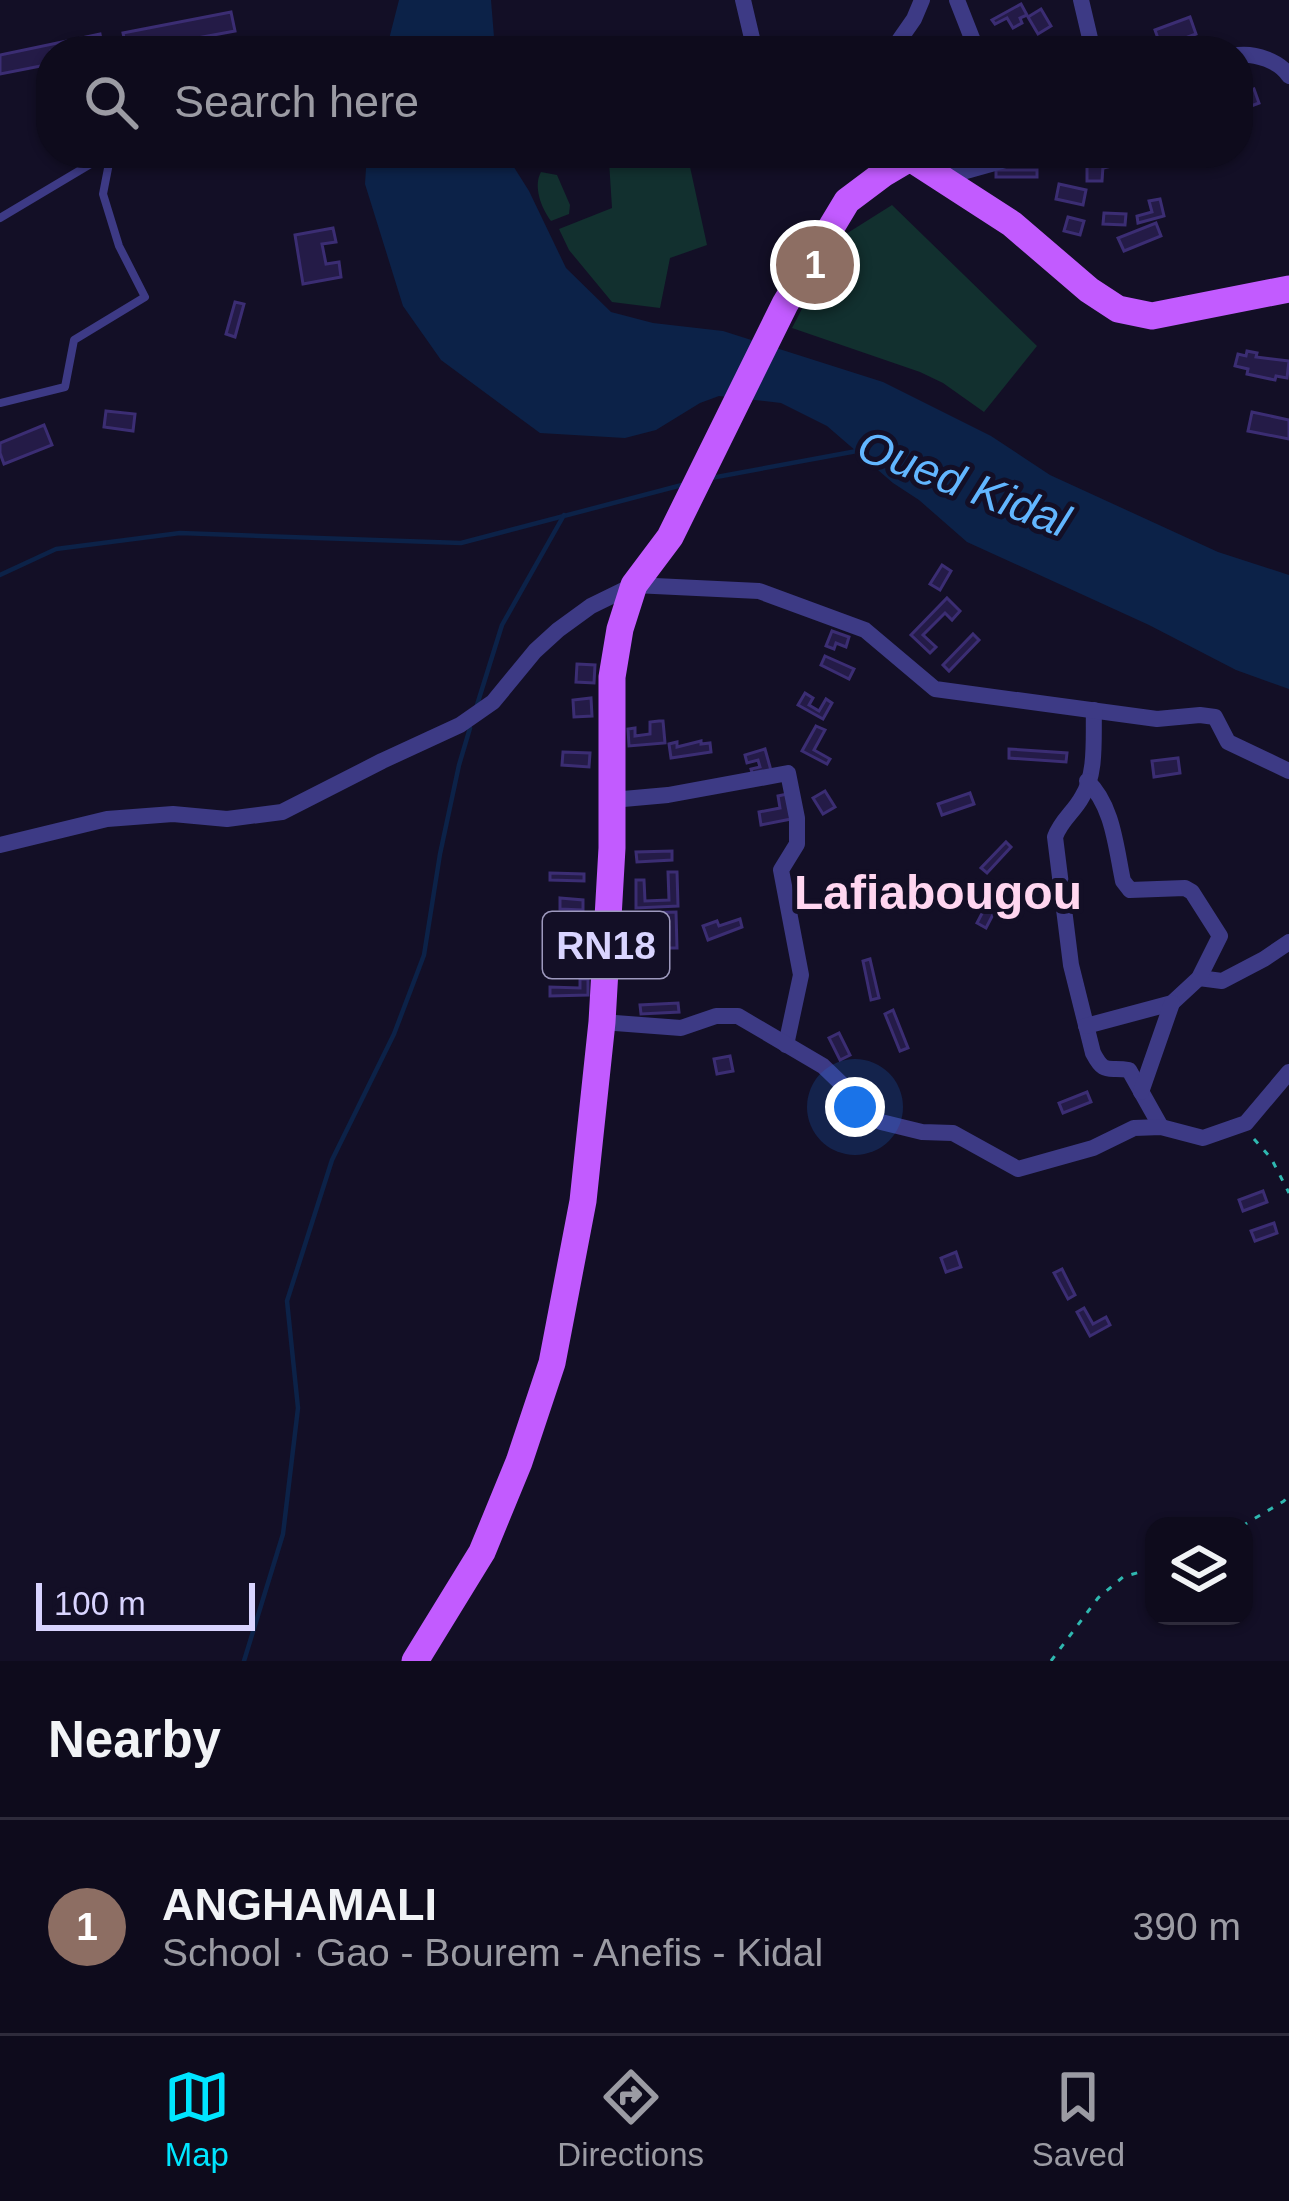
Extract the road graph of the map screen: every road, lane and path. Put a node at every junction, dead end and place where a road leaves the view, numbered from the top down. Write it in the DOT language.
graph roads {
  1 [pos="743,0"];
  2 [pos="922,0"];
  3 [pos="956,0"];
  4 [pos="1081,0"];
  5 [pos="751,36"];
  6 [pos="902,36"];
  7 [pos="970,36"];
  8 [pos="1090,36"];
  9 [pos="1253,54"];
  10 [pos="1288,70"];
  11 [pos="85,168"];
  12 [pos="107,168"];
  13 [pos="893,168"];
  14 [pos="926,168"];
  15 [pos="977,168"];
  16 [pos="941,178"];
  17 [pos="0,218"];
  18 [pos="1289,289"];
  19 [pos="0,403"];
  20 [pos="634,585"];
  21 [pos="1094,710"];
  22 [pos="1289,771"];
  23 [pos="1088,782"];
  24 [pos="612,800"];
  25 [pos="0,845"];
  26 [pos="1289,941"];
  27 [pos="1198,978"];
  28 [pos="1172,1003"];
  29 [pos="602,1022"];
  30 [pos="1086,1026"];
  31 [pos="786,1045"];
  32 [pos="1289,1072"];
  33 [pos="1141,1092"];
  34 [pos="1246,1124"];
  35 [pos="1161,1127"];
  36 [pos="1289,1193"];
  37 [pos="1289,1494"];
  38 [pos="1253,1519"];
  39 [pos="1145,1571"];
  40 [pos="415,1661"];
  41 [pos="1051,1661"];
  1 -- 5 [label="street"];
  2 -- 6 [label="street"];
  3 -- 7 [label="street"];
  4 -- 8 [label="street"];
  9 -- 10 [label="street"];
  11 -- 17 [label="lane"];
  12 -- 19 [label="lane"];
  13 -- 20 [label="main road, RN18"];
  14 -- 16 [label="main road, RN18"];
  15 -- 16 [label="street"];
  16 -- 18 [label="main road, RN18"];
  20 -- 21 [label="street"];
  20 -- 24 [label="main road, RN18"];
  20 -- 25 [label="street"];
  21 -- 22 [label="street"];
  21 -- 23 [label="street"];
  23 -- 27 [label="street"];
  23 -- 30 [label="street"];
  24 -- 29 [label="main road, RN18"];
  24 -- 31 [label="street"];
  26 -- 27 [label="street"];
  27 -- 28 [label="street"];
  28 -- 30 [label="street"];
  28 -- 33 [label="street"];
  29 -- 31 [label="street"];
  29 -- 40 [label="main road, RN18"];
  30 -- 33 [label="street"];
  31 -- 35 [label="street"];
  32 -- 34 [label="street"];
  33 -- 35 [label="street"];
  34 -- 35 [label="street"];
  34 -- 36 [label="path"];
  37 -- 38 [label="path"];
  39 -- 41 [label="path"];
}
